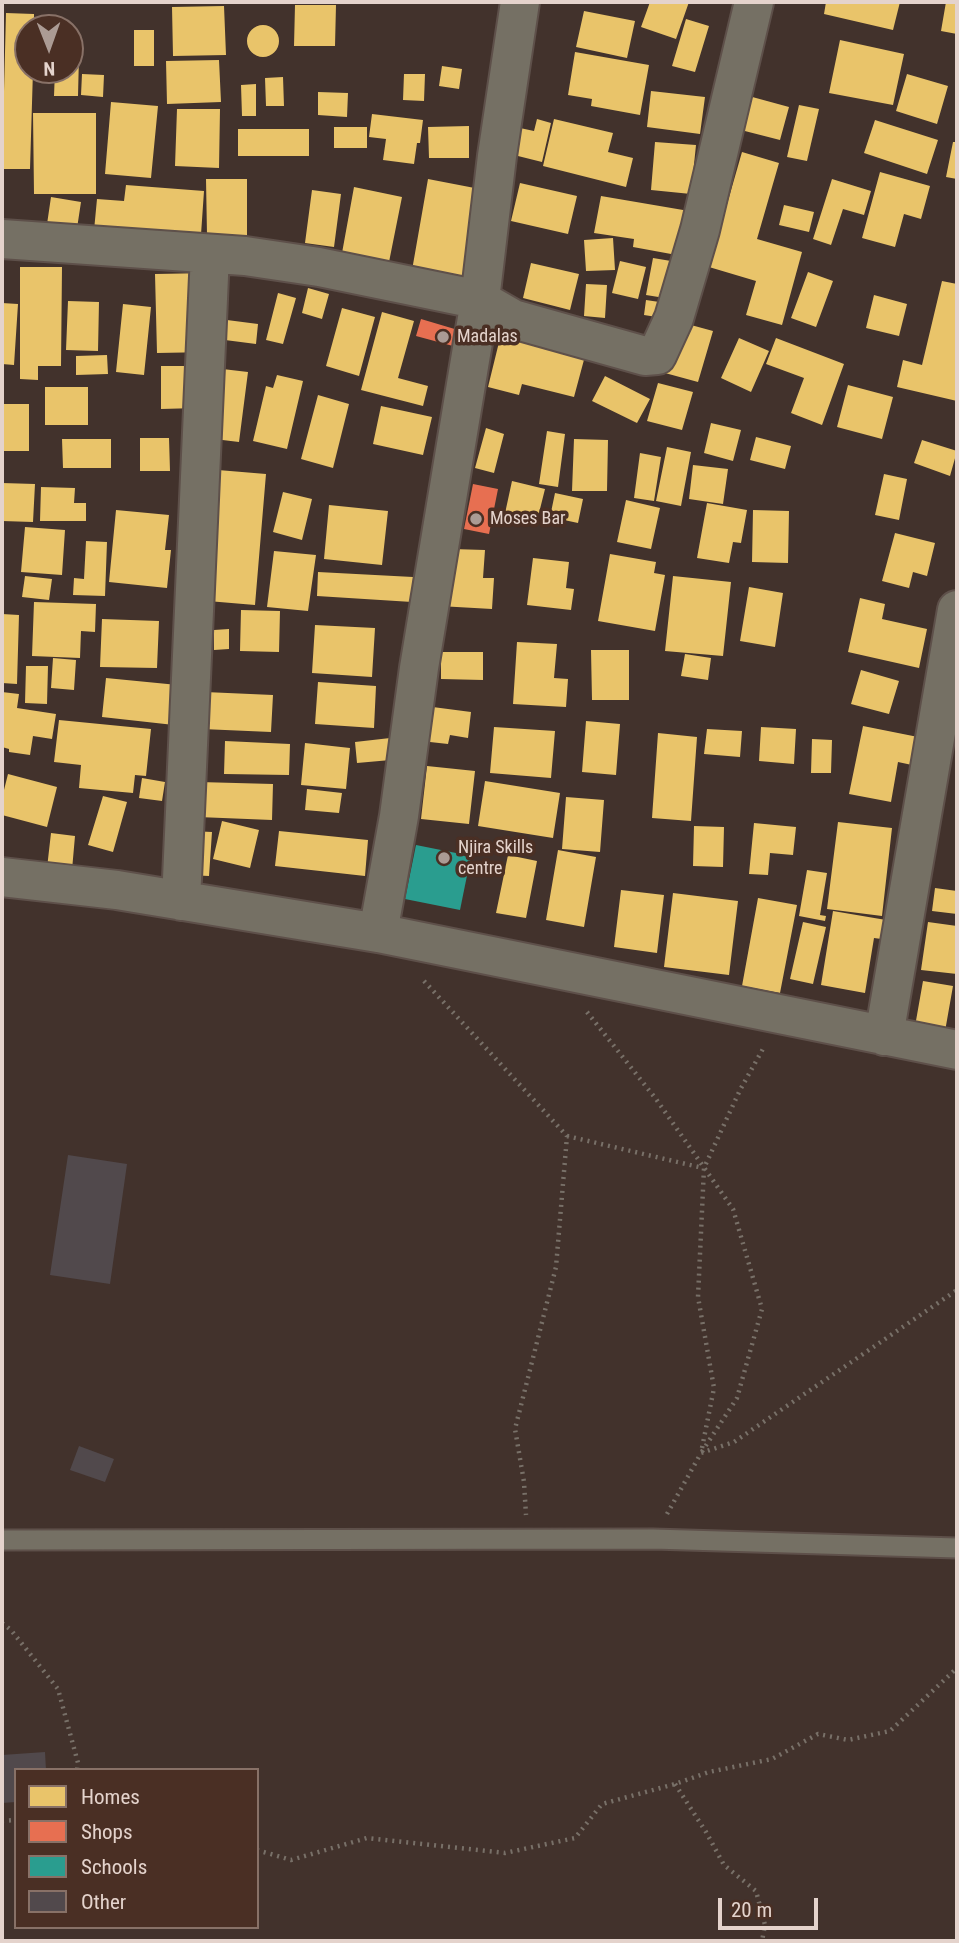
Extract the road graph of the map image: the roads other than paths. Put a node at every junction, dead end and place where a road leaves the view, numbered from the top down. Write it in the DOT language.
graph roads {
  1 [pos="520,2"];
  2 [pos="754,2"];
  3 [pos="2,239"];
  4 [pos="210,254"];
  5 [pos="480,300"];
  6 [pos="957,610"];
  7 [pos="2,877"];
  8 [pos="181,901"];
  9 [pos="378,933"];
  10 [pos="884,1036"];
  11 [pos="957,1050"];
  12 [pos="2,1540"];
  13 [pos="957,1548"];
  1 -- 5 [label="street"];
  2 -- 5 [label="street"];
  3 -- 4 [label="street"];
  4 -- 5 [label="street"];
  4 -- 8 [label="street"];
  5 -- 9 [label="street"];
  6 -- 10 [label="street"];
  7 -- 8 [label="street"];
  8 -- 9 [label="street"];
  9 -- 10 [label="street"];
  10 -- 11 [label="street"];
  12 -- 13 [label="lane"];
}
